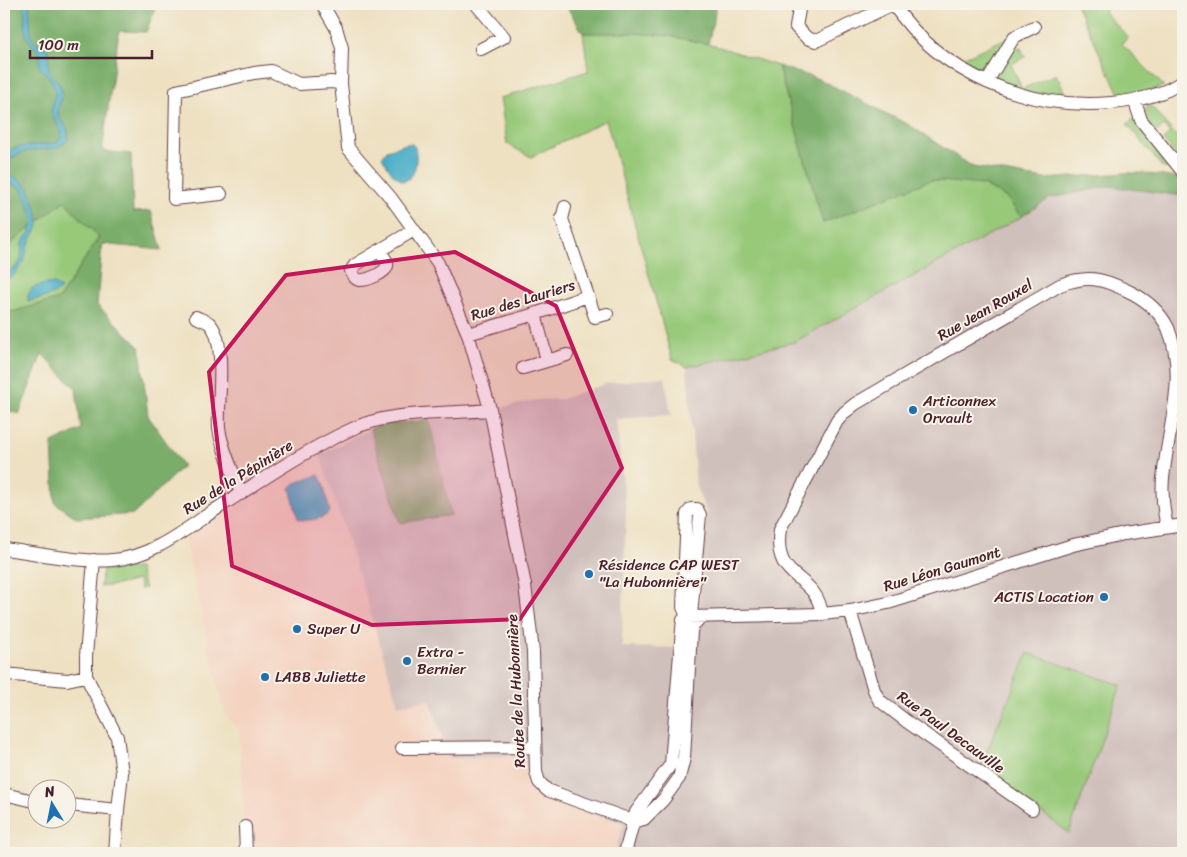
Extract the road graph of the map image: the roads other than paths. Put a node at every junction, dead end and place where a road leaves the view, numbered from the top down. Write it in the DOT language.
graph roads {
  1 [pos="322,4"];
  2 [pos="476,4"];
  3 [pos="800,4"];
  4 [pos="893,4"];
  5 [pos="1034,27"];
  6 [pos="481,49"];
  7 [pos="987,82"];
  8 [pos="1182,83"];
  9 [pos="341,84"];
  10 [pos="1135,102"];
  11 [pos="1183,172"];
  12 [pos="220,194"];
  13 [pos="565,207"];
  14 [pos="414,230"];
  15 [pos="380,252"];
  16 [pos="588,296"];
  17 [pos="535,314"];
  18 [pos="607,314"];
  19 [pos="196,317"];
  20 [pos="468,334"];
  21 [pos="567,355"];
  22 [pos="547,360"];
  23 [pos="523,368"];
  24 [pos="490,409"];
  25 [pos="241,494"];
  26 [pos="1183,525"];
  27 [pos="1167,527"];
  28 [pos="4,549"];
  29 [pos="94,560"];
  30 [pos="850,611"];
  31 [pos="822,614"];
  32 [pos="689,621"];
  33 [pos="4,674"];
  34 [pos="86,676"];
  35 [pos="535,747"];
  36 [pos="402,748"];
  37 [pos="655,786"];
  38 [pos="4,794"];
  39 [pos="667,795"];
  40 [pos="28,800"];
  41 [pos="78,806"];
  42 [pos="1032,809"];
  43 [pos="118,810"];
  44 [pos="632,822"];
  45 [pos="245,827"];
  46 [pos="115,853"];
  47 [pos="246,853"];
  48 [pos="625,853"];
  1 -- 9 [label="street, Route de la Hubonnière"];
  2 -- 6 [label="street"];
  3 -- 4 [label="street"];
  4 -- 7 [label="street"];
  5 -- 7 [label="street"];
  7 -- 10 [label="street"];
  8 -- 10 [label="street"];
  9 -- 12 [label="street"];
  9 -- 14 [label="street, Route de la Hubonnière"];
  10 -- 11 [label="street"];
  13 -- 16 [label="street, Rue des Lauriers"];
  14 -- 15 [label="street"];
  14 -- 20 [label="street, Route de la Hubonnière"];
  16 -- 17 [label="street, Rue des Lauriers"];
  16 -- 18 [label="street, Rue des Lauriers"];
  17 -- 20 [label="street, Rue des Lauriers"];
  17 -- 22 [label="street"];
  19 -- 25 [label="street"];
  20 -- 24 [label="street, Route de la Hubonnière"];
  21 -- 22 [label="street"];
  22 -- 23 [label="street"];
  24 -- 25 [label="street, Rue de la Pépinière"];
  24 -- 35 [label="street, Route de la Hubonnière"];
  25 -- 29 [label="street, Rue de la Pépinière"];
  26 -- 27 [label="street, Rue Léon Gaumont"];
  27 -- 30 [label="street, Rue Léon Gaumont"];
  27 -- 31 [label="street, Rue Jean Rouxel"];
  28 -- 29 [label="street, Rue de la Pépinière"];
  29 -- 34 [label="street"];
  30 -- 31 [label="street, Rue Léon Gaumont"];
  30 -- 42 [label="street, Rue Paul Decauville"];
  31 -- 32 [label="street, Rue Léon Gaumont"];
  32 -- 32 [label="street"];
  32 -- 37 [label="street"];
  32 -- 39 [label="street"];
  33 -- 34 [label="street"];
  34 -- 43 [label="street"];
  35 -- 36 [label="street"];
  35 -- 44 [label="street, Route de la Hubonnière"];
  37 -- 39 [label="street"];
  37 -- 44 [label="street"];
  38 -- 40 [label="street"];
  39 -- 44 [label="street"];
  41 -- 43 [label="street"];
  43 -- 46 [label="street"];
  44 -- 48 [label="street"];
  45 -- 47 [label="street"];
}
